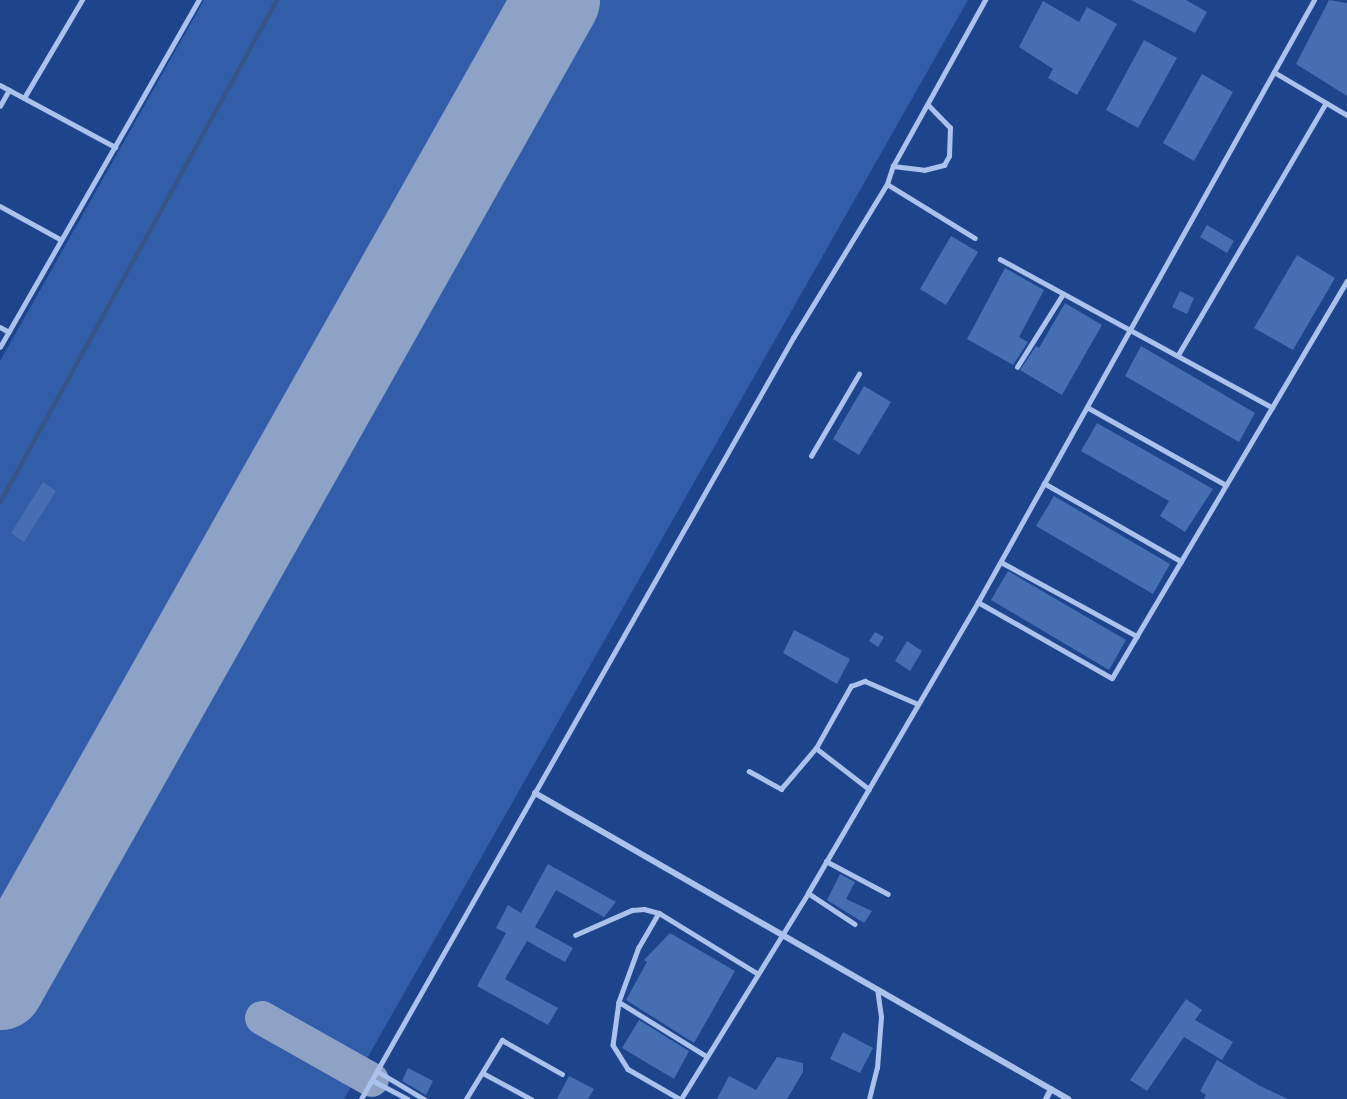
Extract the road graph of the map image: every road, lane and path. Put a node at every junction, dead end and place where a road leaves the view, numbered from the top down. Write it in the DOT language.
graph roads {
  1 [pos="82,0"];
  2 [pos="199,0"];
  3 [pos="985,0"];
  4 [pos="1314,0"];
  5 [pos="1274,72"];
  6 [pos="0,85"];
  7 [pos="9,90"];
  8 [pos="24,98"];
  9 [pos="1326,103"];
  10 [pos="928,105"];
  11 [pos="0,106"];
  12 [pos="1347,114"];
  13 [pos="115,147"];
  14 [pos="893,166"];
  15 [pos="887,184"];
  16 [pos="0,206"];
  17 [pos="975,238"];
  18 [pos="60,239"];
  19 [pos="1000,259"];
  20 [pos="1347,281"];
  21 [pos="1064,294"];
  22 [pos="0,327"];
  23 [pos="1129,331"];
  24 [pos="9,332"];
  25 [pos="0,346"];
  26 [pos="1178,355"];
  27 [pos="1017,367"];
  28 [pos="858,374"];
  29 [pos="1087,407"];
  30 [pos="1272,407"];
  31 [pos="812,456"];
  32 [pos="1044,483"];
  33 [pos="1226,485"];
  34 [pos="1001,561"];
  35 [pos="1181,561"];
  36 [pos="978,602"];
  37 [pos="1137,636"];
  38 [pos="918,704"];
  39 [pos="816,748"];
  40 [pos="749,771"];
  41 [pos="869,789"];
  42 [pos="535,793"];
  43 [pos="826,861"];
  44 [pos="808,893"];
  45 [pos="888,894"];
  46 [pos="658,913"];
  47 [pos="855,924"];
  48 [pos="575,935"];
  49 [pos="781,936"];
  50 [pos="758,973"];
  51 [pos="877,990"];
  52 [pos="619,1002"];
  53 [pos="706,1056"];
  54 [pos="377,1071"];
  55 [pos="483,1073"];
  56 [pos="562,1074"];
  57 [pos="372,1080"];
  58 [pos="1051,1089"];
  59 [pos="362,1099"];
  60 [pos="407,1099"];
  61 [pos="424,1099"];
  62 [pos="466,1099"];
  63 [pos="531,1099"];
  64 [pos="680,1099"];
  65 [pos="869,1099"];
  66 [pos="1046,1099"];
  67 [pos="1068,1099"];
  1 -- 8 [label="lane"];
  2 -- 13 [label="lane"];
  3 -- 10 [label="lane"];
  4 -- 5 [label="lane"];
  5 -- 9 [label="lane"];
  5 -- 23 [label="lane"];
  6 -- 7 [label="lane"];
  7 -- 8 [label="lane"];
  7 -- 11 [label="lane"];
  8 -- 13 [label="lane"];
  9 -- 12 [label="lane"];
  9 -- 26 [label="lane"];
  10 -- 14 [label="lane"];
  10 -- 14 [label="lane"];
  13 -- 18 [label="lane"];
  14 -- 15 [label="lane"];
  15 -- 17 [label="lane"];
  15 -- 42 [label="lane"];
  16 -- 18 [label="lane"];
  18 -- 24 [label="lane"];
  19 -- 21 [label="lane"];
  20 -- 30 [label="lane"];
  21 -- 23 [label="lane"];
  21 -- 27 [label="lane"];
  22 -- 24 [label="lane"];
  23 -- 26 [label="lane"];
  23 -- 29 [label="lane"];
  24 -- 25 [label="lane"];
  26 -- 30 [label="lane"];
  28 -- 31 [label="lane"];
  29 -- 32 [label="lane"];
  29 -- 33 [label="lane"];
  30 -- 33 [label="lane"];
  32 -- 34 [label="lane"];
  32 -- 35 [label="lane"];
  33 -- 35 [label="lane"];
  34 -- 36 [label="lane"];
  34 -- 37 [label="lane"];
  35 -- 37 [label="lane"];
  36 -- 37 [label="lane"];
  36 -- 38 [label="lane"];
  38 -- 39 [label="lane"];
  38 -- 41 [label="lane"];
  39 -- 40 [label="lane"];
  39 -- 41 [label="lane"];
  41 -- 43 [label="lane"];
  42 -- 49 [label="street"];
  42 -- 54 [label="lane"];
  43 -- 44 [label="lane"];
  43 -- 45 [label="lane"];
  44 -- 47 [label="lane"];
  44 -- 49 [label="lane"];
  46 -- 48 [label="lane"];
  46 -- 50 [label="lane"];
  46 -- 52 [label="lane"];
  49 -- 50 [label="lane"];
  49 -- 51 [label="street"];
  50 -- 53 [label="lane"];
  51 -- 58 [label="street"];
  51 -- 65 [label="lane"];
  52 -- 53 [label="lane"];
  52 -- 64 [label="lane"];
  53 -- 64 [label="lane"];
  54 -- 57 [label="lane"];
  54 -- 61 [label="lane"];
  55 -- 56 [label="lane"];
  55 -- 62 [label="lane"];
  55 -- 63 [label="lane"];
  57 -- 59 [label="lane"];
  57 -- 60 [label="lane"];
  58 -- 66 [label="street"];
  58 -- 67 [label="street"];
}
